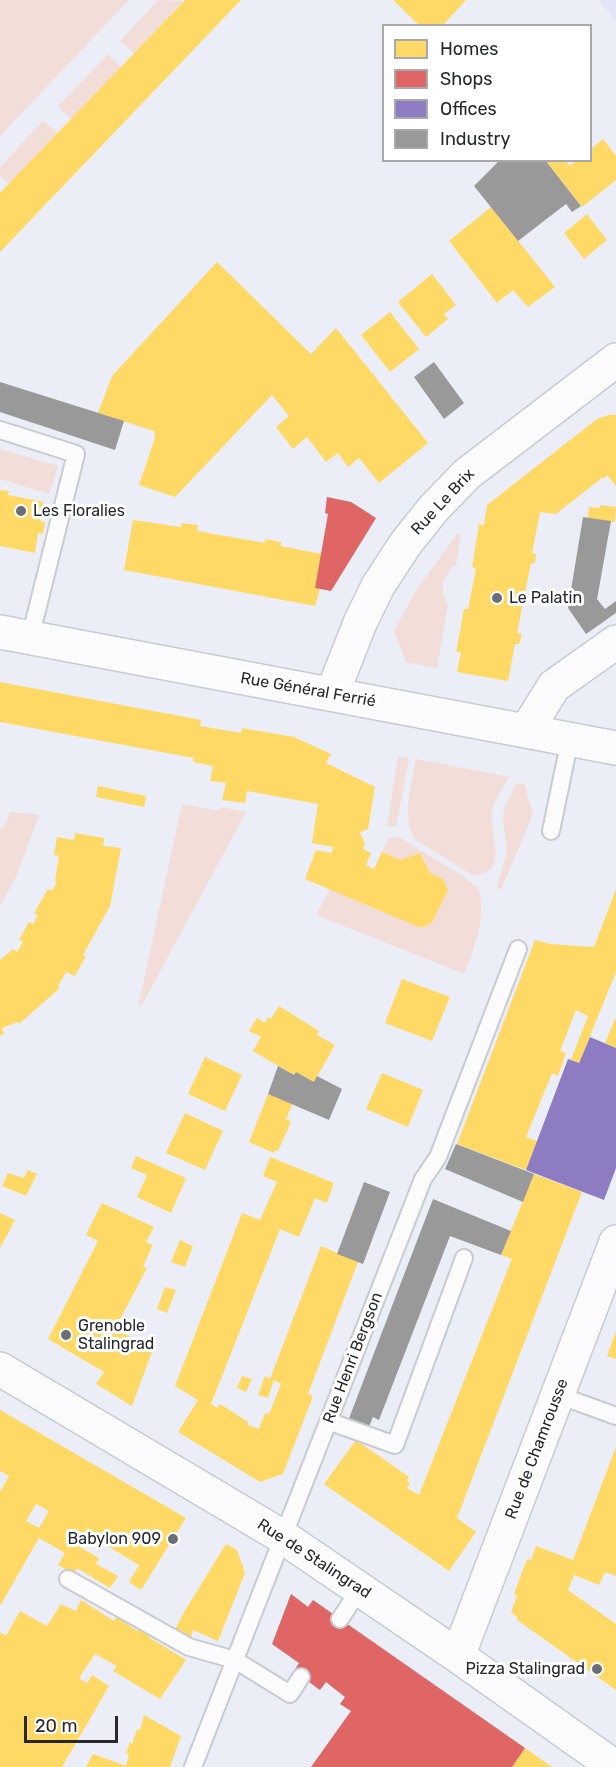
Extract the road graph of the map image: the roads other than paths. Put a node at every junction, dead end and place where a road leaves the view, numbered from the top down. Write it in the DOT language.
graph roads {
  1 [pos="614,367"];
  2 [pos="0,430"];
  3 [pos="15,635"];
  4 [pos="616,642"];
  5 [pos="332,694"];
  6 [pos="526,731"];
  7 [pos="570,739"];
  8 [pos="616,748"];
  9 [pos="551,831"];
  10 [pos="518,949"];
  11 [pos="616,1242"];
  12 [pos="464,1258"];
  13 [pos="0,1369"];
  14 [pos="558,1395"];
  15 [pos="616,1416"];
  16 [pos="328,1421"];
  17 [pos="283,1537"];
  18 [pos="68,1580"];
  19 [pos="360,1589"];
  20 [pos="340,1619"];
  21 [pos="458,1656"];
  22 [pos="235,1660"];
  23 [pos="302,1677"];
  24 [pos="194,1767"];
  25 [pos="615,1767"];
  1 -- 5 [label="street, Rue Le Brix"];
  2 -- 3 [label="lane"];
  3 -- 5 [label="street, Rue Général Ferrié"];
  4 -- 6 [label="street"];
  5 -- 6 [label="street, Rue Général Ferrié"];
  6 -- 7 [label="street, Rue Général Ferrié"];
  7 -- 8 [label="street, Rue Général Ferrié"];
  7 -- 9 [label="lane"];
  10 -- 16 [label="lane, Rue Henri Bergson"];
  11 -- 14 [label="street, Rue de Chamrousse"];
  12 -- 16 [label="lane"];
  13 -- 17 [label="street, Rue de Stalingrad"];
  14 -- 15 [label="lane"];
  14 -- 21 [label="street, Rue de Chamrousse"];
  16 -- 17 [label="lane, Rue Henri Bergson"];
  17 -- 19 [label="street, Rue de Stalingrad"];
  17 -- 22 [label="lane, Rue Henri Bergson"];
  18 -- 22 [label="lane"];
  19 -- 20 [label="lane"];
  19 -- 21 [label="street, Rue de Stalingrad"];
  21 -- 25 [label="street, Rue de Stalingrad"];
  22 -- 23 [label="lane"];
  22 -- 24 [label="lane, Rue Henri Bergson"];
}
